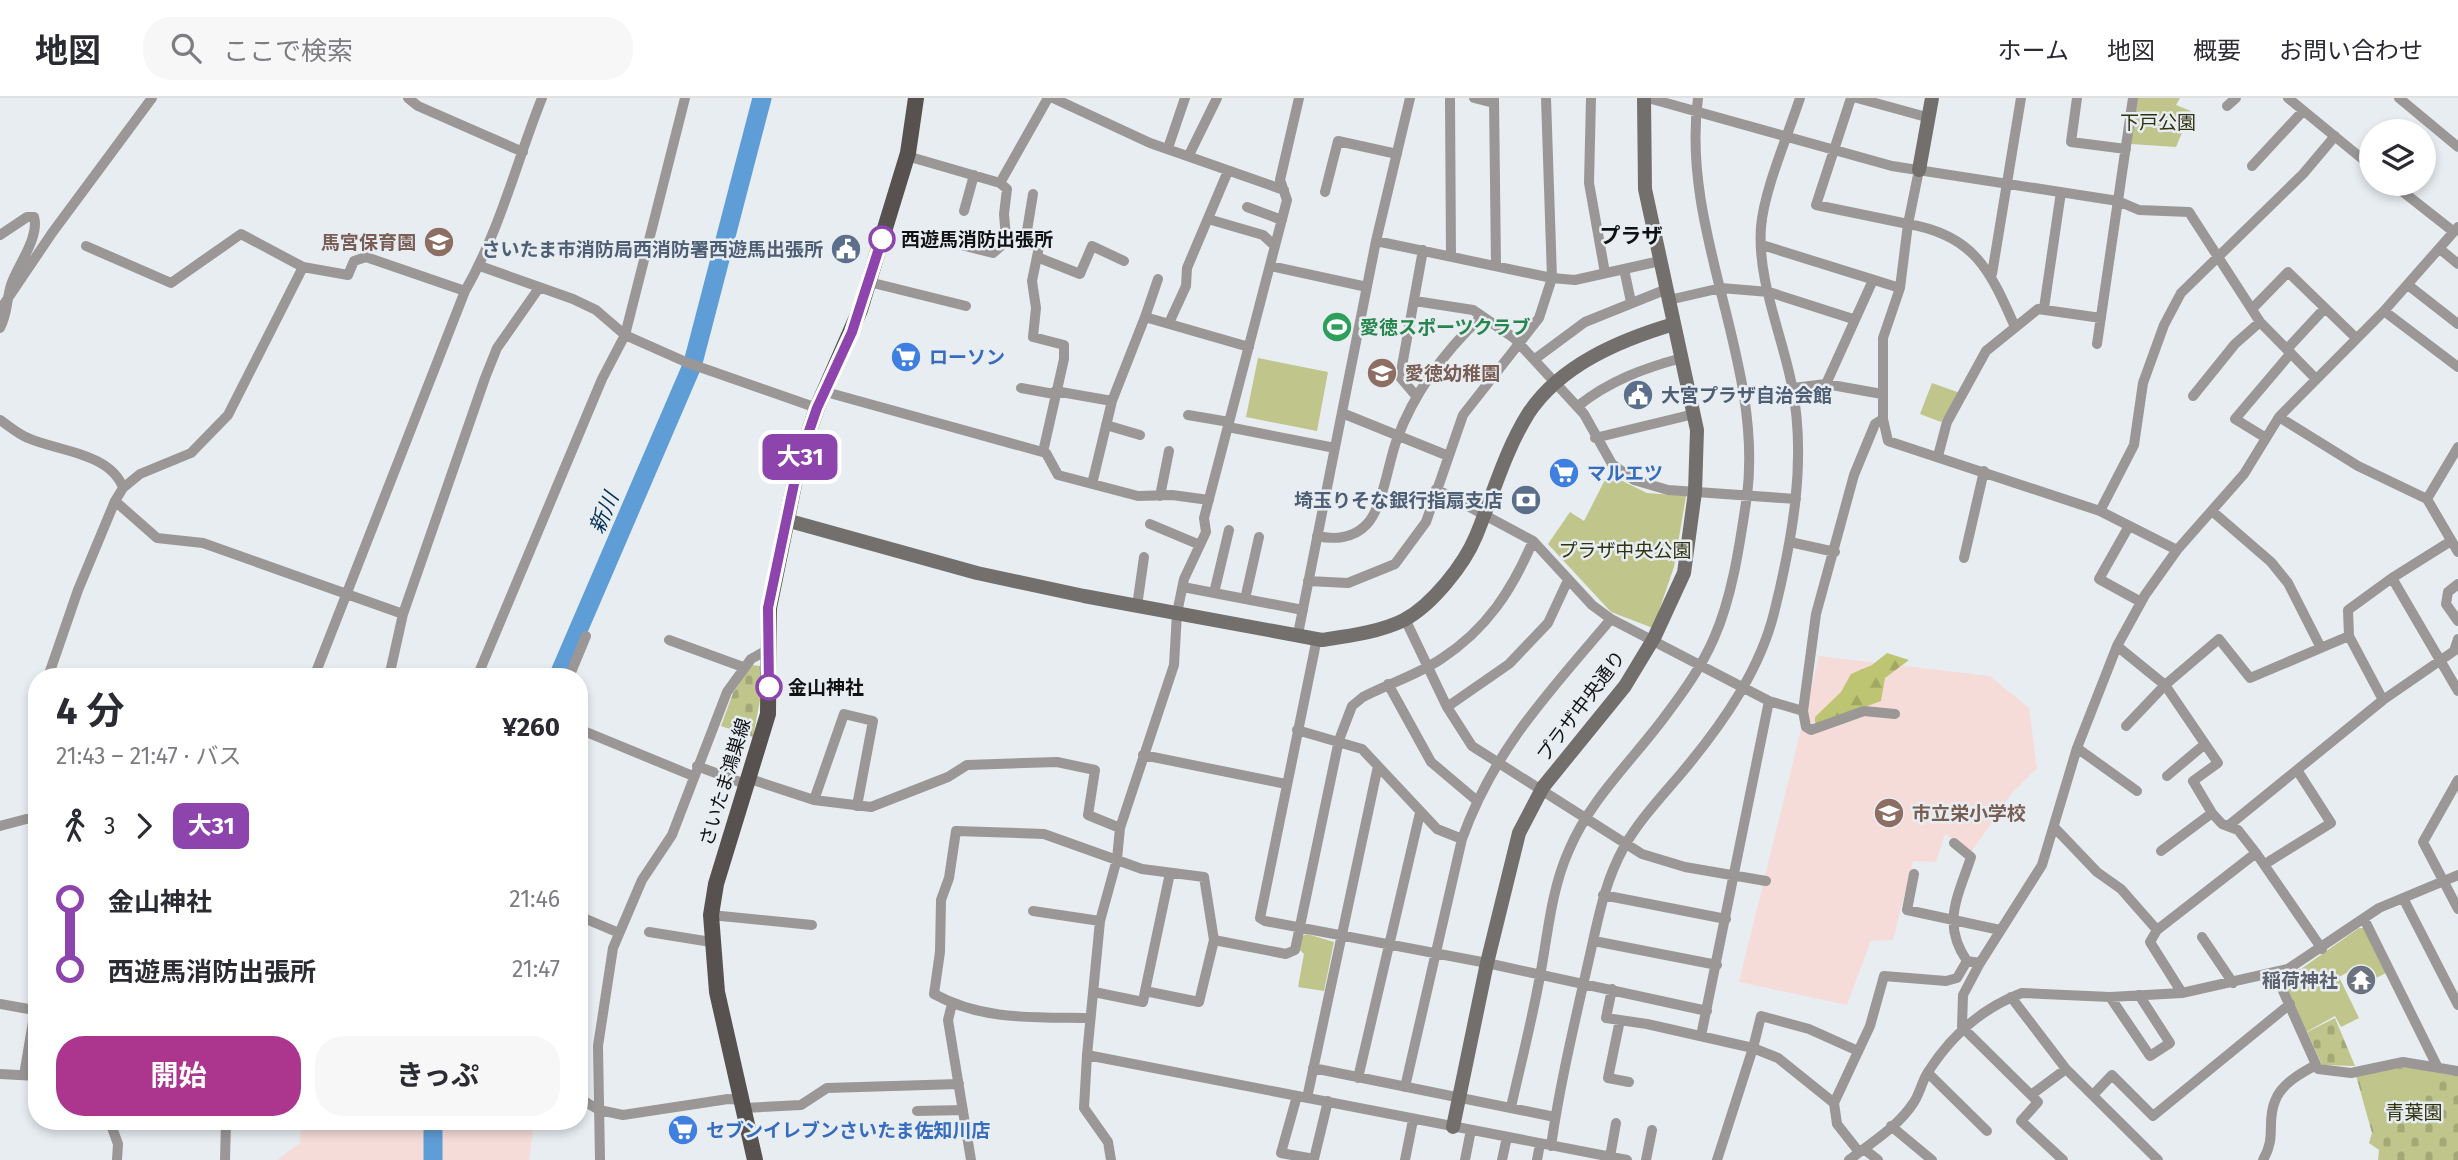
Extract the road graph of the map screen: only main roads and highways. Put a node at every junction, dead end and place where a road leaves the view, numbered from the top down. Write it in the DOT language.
graph roads {
  1 [pos="916,98"];
  2 [pos="755,1160"];
  1 -- 2 [label="main road, さいたま鴻巣線"];
}
